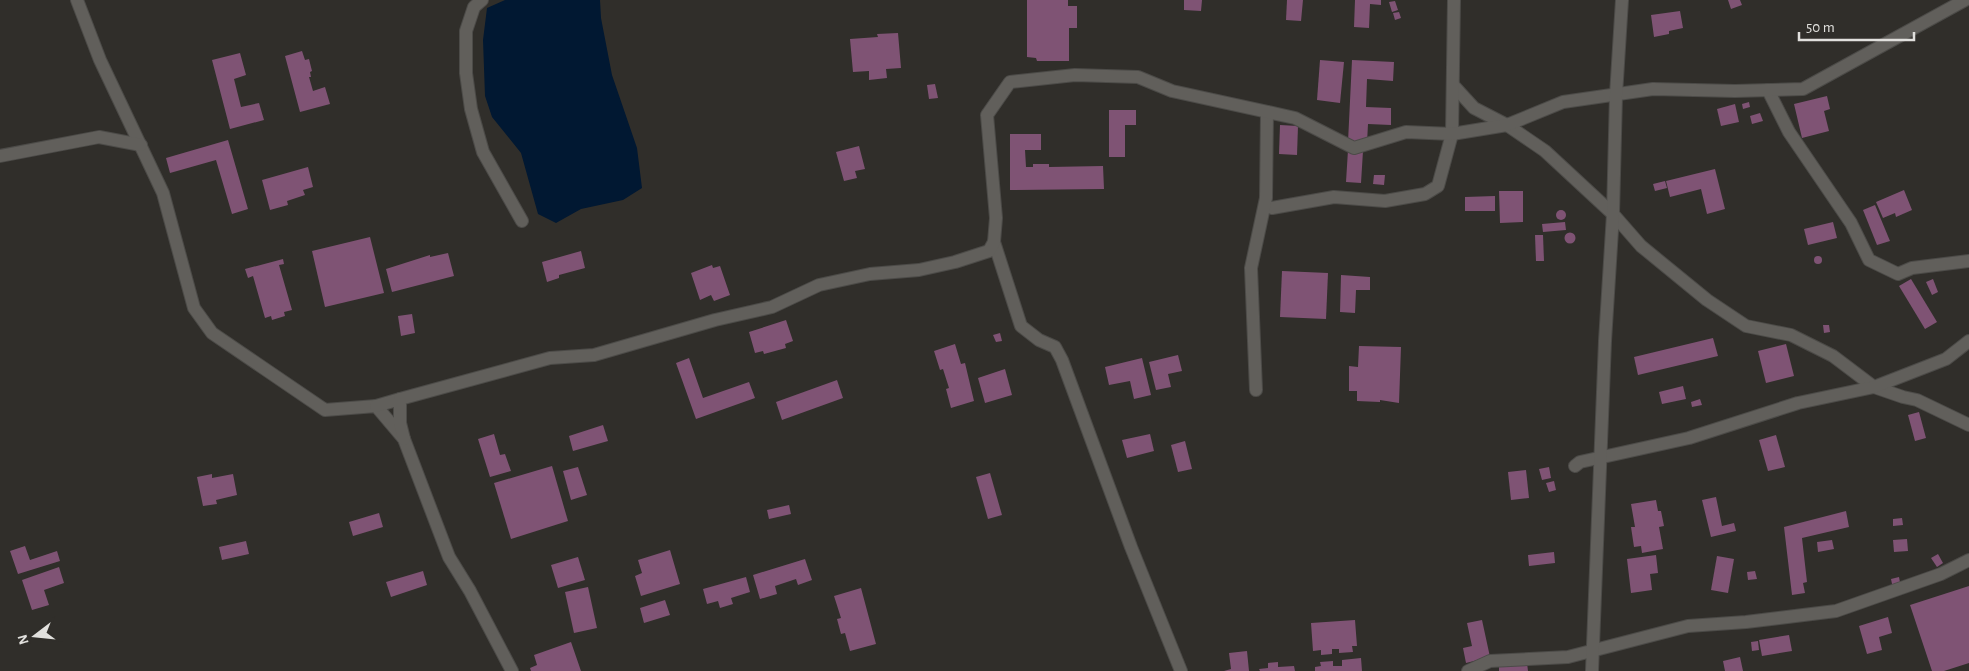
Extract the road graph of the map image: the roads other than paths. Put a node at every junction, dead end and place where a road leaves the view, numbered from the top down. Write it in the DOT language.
graph roads {
  1 [pos="77,0"];
  2 [pos="482,0"];
  3 [pos="1454,0"];
  4 [pos="1622,0"];
  5 [pos="1965,0"];
  6 [pos="1453,85"];
  7 [pos="1768,90"];
  8 [pos="1616,94"];
  9 [pos="1266,112"];
  10 [pos="1507,125"];
  11 [pos="1452,134"];
  12 [pos="141,145"];
  13 [pos="0,156"];
  14 [pos="1272,208"];
  15 [pos="1613,214"];
  16 [pos="522,221"];
  17 [pos="994,242"];
  18 [pos="1969,261"];
  19 [pos="1969,341"];
  20 [pos="1874,386"];
  21 [pos="1256,390"];
  22 [pos="400,399"];
  23 [pos="376,406"];
  24 [pos="1969,425"];
  25 [pos="404,439"];
  26 [pos="1600,458"];
  27 [pos="1575,466"];
  28 [pos="1969,560"];
  29 [pos="1592,651"];
  30 [pos="512,671"];
  31 [pos="1181,671"];
  32 [pos="1468,671"];
  33 [pos="1592,671"];
  1 -- 12 [label="street"];
  2 -- 16 [label="street"];
  3 -- 6 [label="street"];
  4 -- 8 [label="street"];
  5 -- 7 [label="street"];
  6 -- 10 [label="street"];
  6 -- 11 [label="street"];
  7 -- 8 [label="street"];
  7 -- 18 [label="street"];
  8 -- 10 [label="street"];
  8 -- 15 [label="street"];
  9 -- 11 [label="street"];
  9 -- 17 [label="street"];
  9 -- 21 [label="street"];
  10 -- 11 [label="street"];
  10 -- 15 [label="street"];
  11 -- 14 [label="street"];
  12 -- 13 [label="street"];
  12 -- 23 [label="street"];
  15 -- 20 [label="street"];
  15 -- 26 [label="street"];
  17 -- 22 [label="street"];
  17 -- 31 [label="street"];
  19 -- 20 [label="street"];
  20 -- 24 [label="street"];
  20 -- 26 [label="street"];
  22 -- 23 [label="street"];
  22 -- 25 [label="street"];
  23 -- 25 [label="street"];
  25 -- 30 [label="street"];
  26 -- 27 [label="street"];
  26 -- 29 [label="street"];
  28 -- 29 [label="street"];
  29 -- 32 [label="street"];
  29 -- 33 [label="street"];
}
